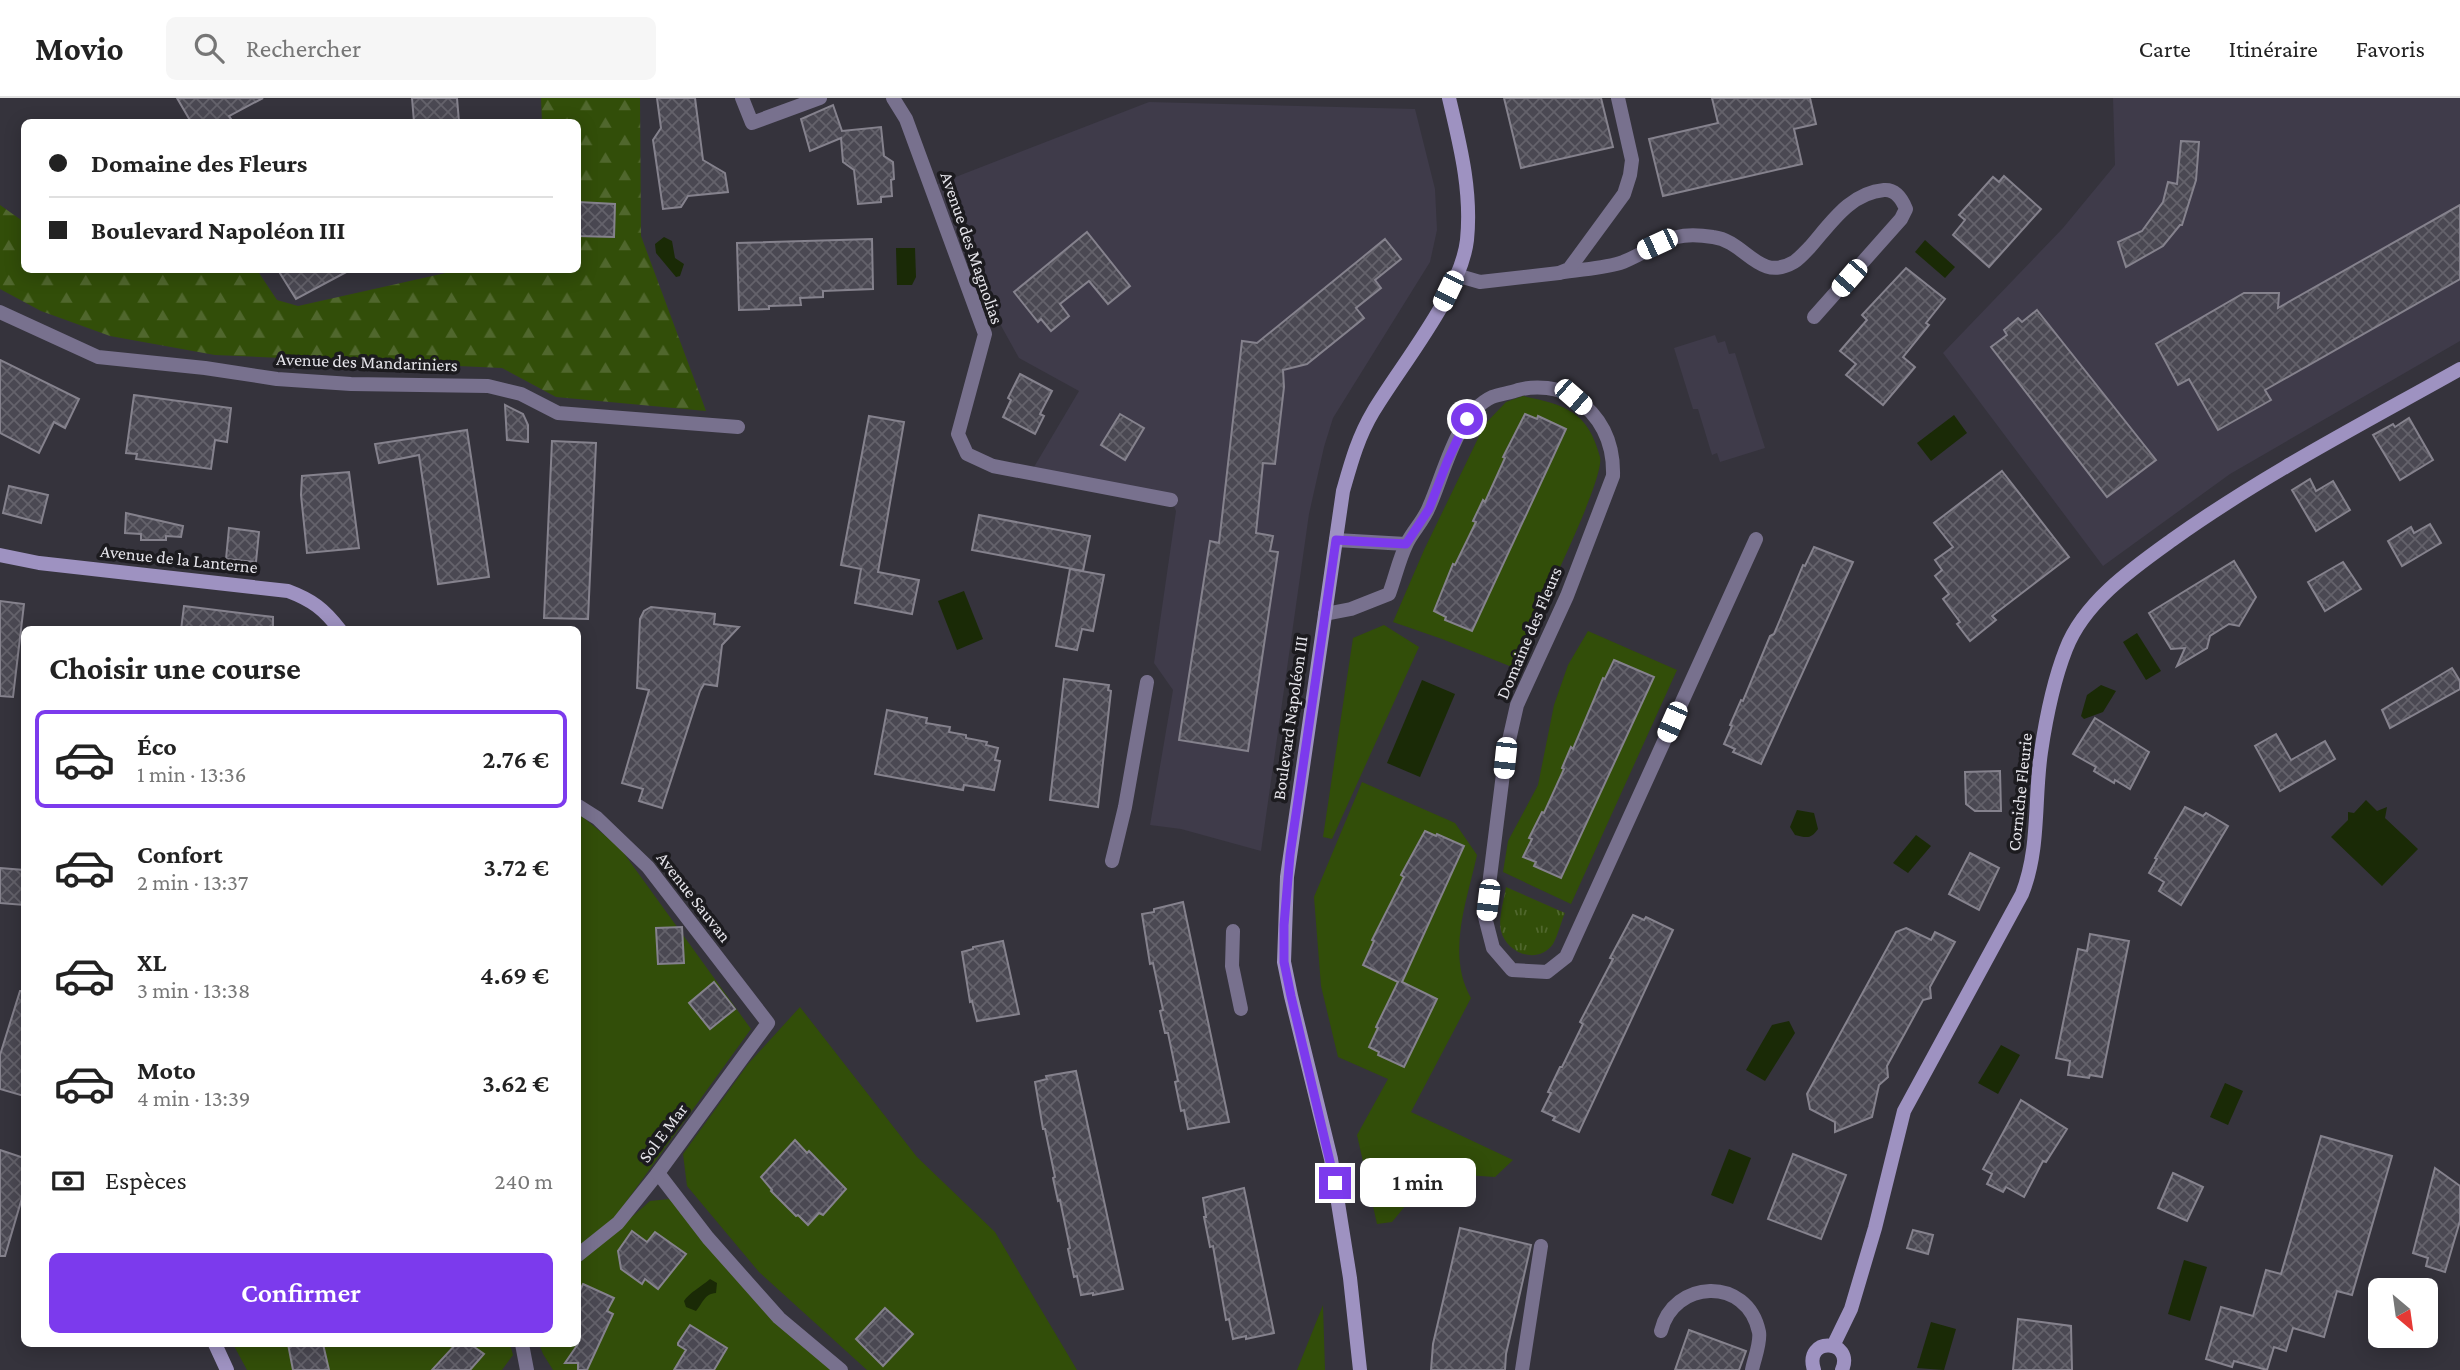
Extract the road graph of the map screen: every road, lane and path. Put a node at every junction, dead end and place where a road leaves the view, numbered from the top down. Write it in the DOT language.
graph roads {
  1 [pos="742,98"];
  2 [pos="820,98"];
  3 [pos="894,98"];
  4 [pos="1449,98"];
  5 [pos="1618,98"];
  6 [pos="1559,273"];
  7 [pos="1456,275"];
  8 [pos="0,312"];
  9 [pos="1814,317"];
  10 [pos="2460,369"];
  11 [pos="738,426"];
  12 [pos="1171,500"];
  13 [pos="1756,539"];
  14 [pos="1336,540"];
  15 [pos="1406,544"];
  16 [pos="0,555"];
  17 [pos="1325,614"];
  18 [pos="337,626"];
  19 [pos="1147,682"];
  20 [pos="581,808"];
  21 [pos="1112,861"];
  22 [pos="1233,931"];
  23 [pos="1241,1009"];
  24 [pos="768,1023"];
  25 [pos="658,1172"];
  26 [pos="1541,1246"];
  27 [pos="581,1253"];
  28 [pos="1661,1331"];
  29 [pos="1833,1346"];
  30 [pos="216,1347"];
  31 [pos="523,1347"];
  32 [pos="227,1370"];
  33 [pos="527,1370"];
  34 [pos="841,1370"];
  35 [pos="1360,1370"];
  36 [pos="1522,1370"];
  37 [pos="1752,1370"];
  38 [pos="1814,1370"];
  39 [pos="1842,1370"];
  1 -- 2 [label="street"];
  3 -- 12 [label="street, Avenue des Magnolias"];
  4 -- 7 [label="main road, Boulevard Napoléon III"];
  5 -- 6 [label="street"];
  6 -- 7 [label="street"];
  6 -- 9 [label="street"];
  7 -- 14 [label="main road, Boulevard Napoléon III"];
  8 -- 11 [label="street, Avenue des Mandariniers"];
  10 -- 29 [label="main road, Corniche Fleurie"];
  13 -- 15 [label="street, Domaine des Fleurs"];
  14 -- 15 [label="street"];
  14 -- 17 [label="main road, Boulevard Napoléon III"];
  15 -- 17 [label="street, Domaine des Fleurs"];
  16 -- 18 [label="main road, Avenue de la Lanterne"];
  17 -- 35 [label="main road, Boulevard Napoléon III"];
  19 -- 21 [label="street"];
  20 -- 24 [label="street, Avenue Sauvan"];
  22 -- 23 [label="street"];
  24 -- 25 [label="street, Sol E Mar"];
  25 -- 27 [label="street, Sol E Mar"];
  25 -- 34 [label="street"];
  26 -- 36 [label="street"];
  28 -- 37 [label="street"];
  29 -- 38 [label="main road"];
  29 -- 39 [label="main road"];
  30 -- 32 [label="main road"];
  31 -- 33 [label="street"];
}
